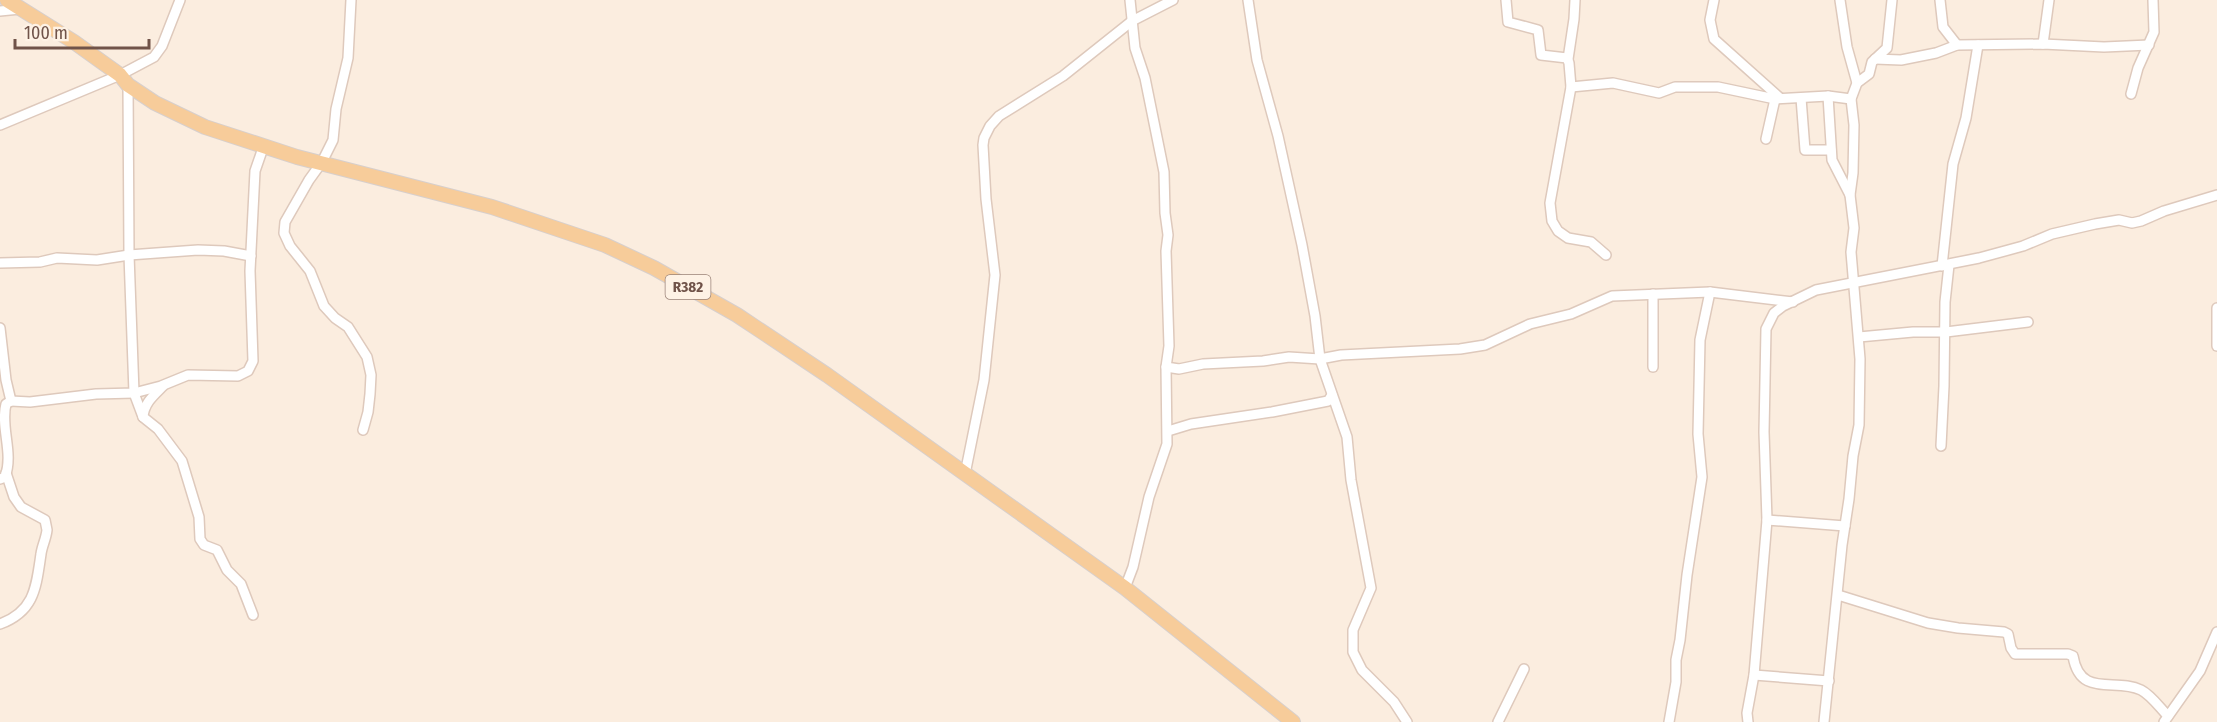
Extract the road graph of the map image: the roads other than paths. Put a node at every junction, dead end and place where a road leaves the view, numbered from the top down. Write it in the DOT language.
graph roads {
  1 [pos="7,0"];
  2 [pos="180,0"];
  3 [pos="351,0"];
  4 [pos="1130,0"];
  5 [pos="1173,0"];
  6 [pos="1248,0"];
  7 [pos="1506,0"];
  8 [pos="1575,0"];
  9 [pos="1714,0"];
  10 [pos="1840,0"];
  11 [pos="1892,0"];
  12 [pos="1940,0"];
  13 [pos="2049,0"];
  14 [pos="2153,0"];
  15 [pos="20,9"];
  16 [pos="0,11"];
  17 [pos="1132,21"];
  18 [pos="2043,44"];
  19 [pos="1957,45"];
  20 [pos="1978,45"];
  21 [pos="2149,45"];
  22 [pos="1568,59"];
  23 [pos="1875,59"];
  24 [pos="124,80"];
  25 [pos="1857,83"];
  26 [pos="1571,87"];
  27 [pos="2131,94"];
  28 [pos="1828,96"];
  29 [pos="1801,98"];
  30 [pos="1778,99"];
  31 [pos="1851,99"];
  32 [pos="0,125"];
  33 [pos="1766,139"];
  34 [pos="264,145"];
  35 [pos="1831,150"];
  36 [pos="322,162"];
  37 [pos="1850,195"];
  38 [pos="2217,195"];
  39 [pos="129,255"];
  40 [pos="1606,255"];
  41 [pos="251,256"];
  42 [pos="0,263"];
  43 [pos="1945,266"];
  44 [pos="1853,282"];
  45 [pos="1710,292"];
  46 [pos="1653,294"];
  47 [pos="1794,302"];
  48 [pos="2217,308"];
  49 [pos="2028,322"];
  50 [pos="0,328"];
  51 [pos="1946,332"];
  52 [pos="1859,337"];
  53 [pos="2217,346"];
  54 [pos="1320,359"];
  55 [pos="1653,366"];
  56 [pos="1166,367"];
  57 [pos="165,385"];
  58 [pos="134,393"];
  59 [pos="1332,395"];
  60 [pos="11,401"];
  61 [pos="142,417"];
  62 [pos="363,430"];
  63 [pos="1168,431"];
  64 [pos="1941,446"];
  65 [pos="965,474"];
  66 [pos="3,476"];
  67 [pos="1767,520"];
  68 [pos="1845,526"];
  69 [pos="1125,588"];
  70 [pos="1838,596"];
  71 [pos="253,615"];
  72 [pos="0,624"];
  73 [pos="2217,632"];
  74 [pos="1524,669"];
  75 [pos="1754,675"];
  76 [pos="1829,681"];
  77 [pos="2166,719"];
  78 [pos="1293,722"];
  79 [pos="1407,722"];
  80 [pos="1498,722"];
  81 [pos="1669,722"];
  82 [pos="1748,722"];
  83 [pos="1824,722"];
  1 -- 15 [label="main road, R382"];
  2 -- 24 [label="street"];
  3 -- 36 [label="street"];
  4 -- 17 [label="street"];
  5 -- 17 [label="street"];
  6 -- 54 [label="street"];
  7 -- 22 [label="street"];
  8 -- 22 [label="street"];
  9 -- 30 [label="street"];
  10 -- 25 [label="street"];
  11 -- 23 [label="street"];
  12 -- 19 [label="street"];
  13 -- 18 [label="street"];
  14 -- 21 [label="street"];
  15 -- 16 [label="street"];
  15 -- 24 [label="main road, R382"];
  17 -- 56 [label="street"];
  17 -- 65 [label="street"];
  18 -- 20 [label="street"];
  18 -- 21 [label="street"];
  19 -- 20 [label="street"];
  19 -- 23 [label="street"];
  20 -- 43 [label="street"];
  21 -- 27 [label="street"];
  22 -- 26 [label="street"];
  23 -- 25 [label="street"];
  24 -- 32 [label="street"];
  24 -- 34 [label="main road, R382"];
  24 -- 39 [label="street"];
  25 -- 31 [label="street"];
  26 -- 30 [label="street"];
  26 -- 40 [label="street"];
  28 -- 29 [label="street"];
  28 -- 31 [label="street"];
  28 -- 35 [label="street"];
  29 -- 30 [label="street"];
  29 -- 35 [label="street"];
  30 -- 33 [label="street"];
  31 -- 37 [label="street"];
  34 -- 36 [label="main road, R382"];
  34 -- 41 [label="street"];
  35 -- 37 [label="street"];
  36 -- 62 [label="street"];
  36 -- 65 [label="main road, R382"];
  37 -- 44 [label="street"];
  38 -- 43 [label="street"];
  39 -- 41 [label="street"];
  39 -- 42 [label="street"];
  39 -- 58 [label="street"];
  41 -- 57 [label="street"];
  43 -- 44 [label="street"];
  43 -- 51 [label="street"];
  44 -- 47 [label="street"];
  44 -- 52 [label="street"];
  45 -- 46 [label="street"];
  45 -- 47 [label="street"];
  45 -- 81 [label="street"];
  46 -- 54 [label="street"];
  46 -- 55 [label="street"];
  47 -- 67 [label="street"];
  48 -- 53 [label="street"];
  49 -- 51 [label="street"];
  50 -- 60 [label="street"];
  51 -- 52 [label="street"];
  51 -- 64 [label="street"];
  52 -- 68 [label="street"];
  54 -- 56 [label="street"];
  54 -- 59 [label="street"];
  56 -- 63 [label="street"];
  57 -- 58 [label="street"];
  57 -- 61 [label="street"];
  58 -- 60 [label="street"];
  58 -- 61 [label="street"];
  59 -- 63 [label="street"];
  59 -- 79 [label="street"];
  60 -- 66 [label="street"];
  61 -- 71 [label="street"];
  63 -- 69 [label="street"];
  65 -- 69 [label="main road, R382"];
  66 -- 72 [label="street"];
  67 -- 68 [label="street"];
  67 -- 75 [label="street"];
  68 -- 70 [label="street"];
  69 -- 78 [label="main road, R382"];
  70 -- 76 [label="street"];
  70 -- 77 [label="street"];
  73 -- 77 [label="street"];
  74 -- 80 [label="street"];
  75 -- 76 [label="street"];
  75 -- 82 [label="street"];
  76 -- 83 [label="street"];
}
